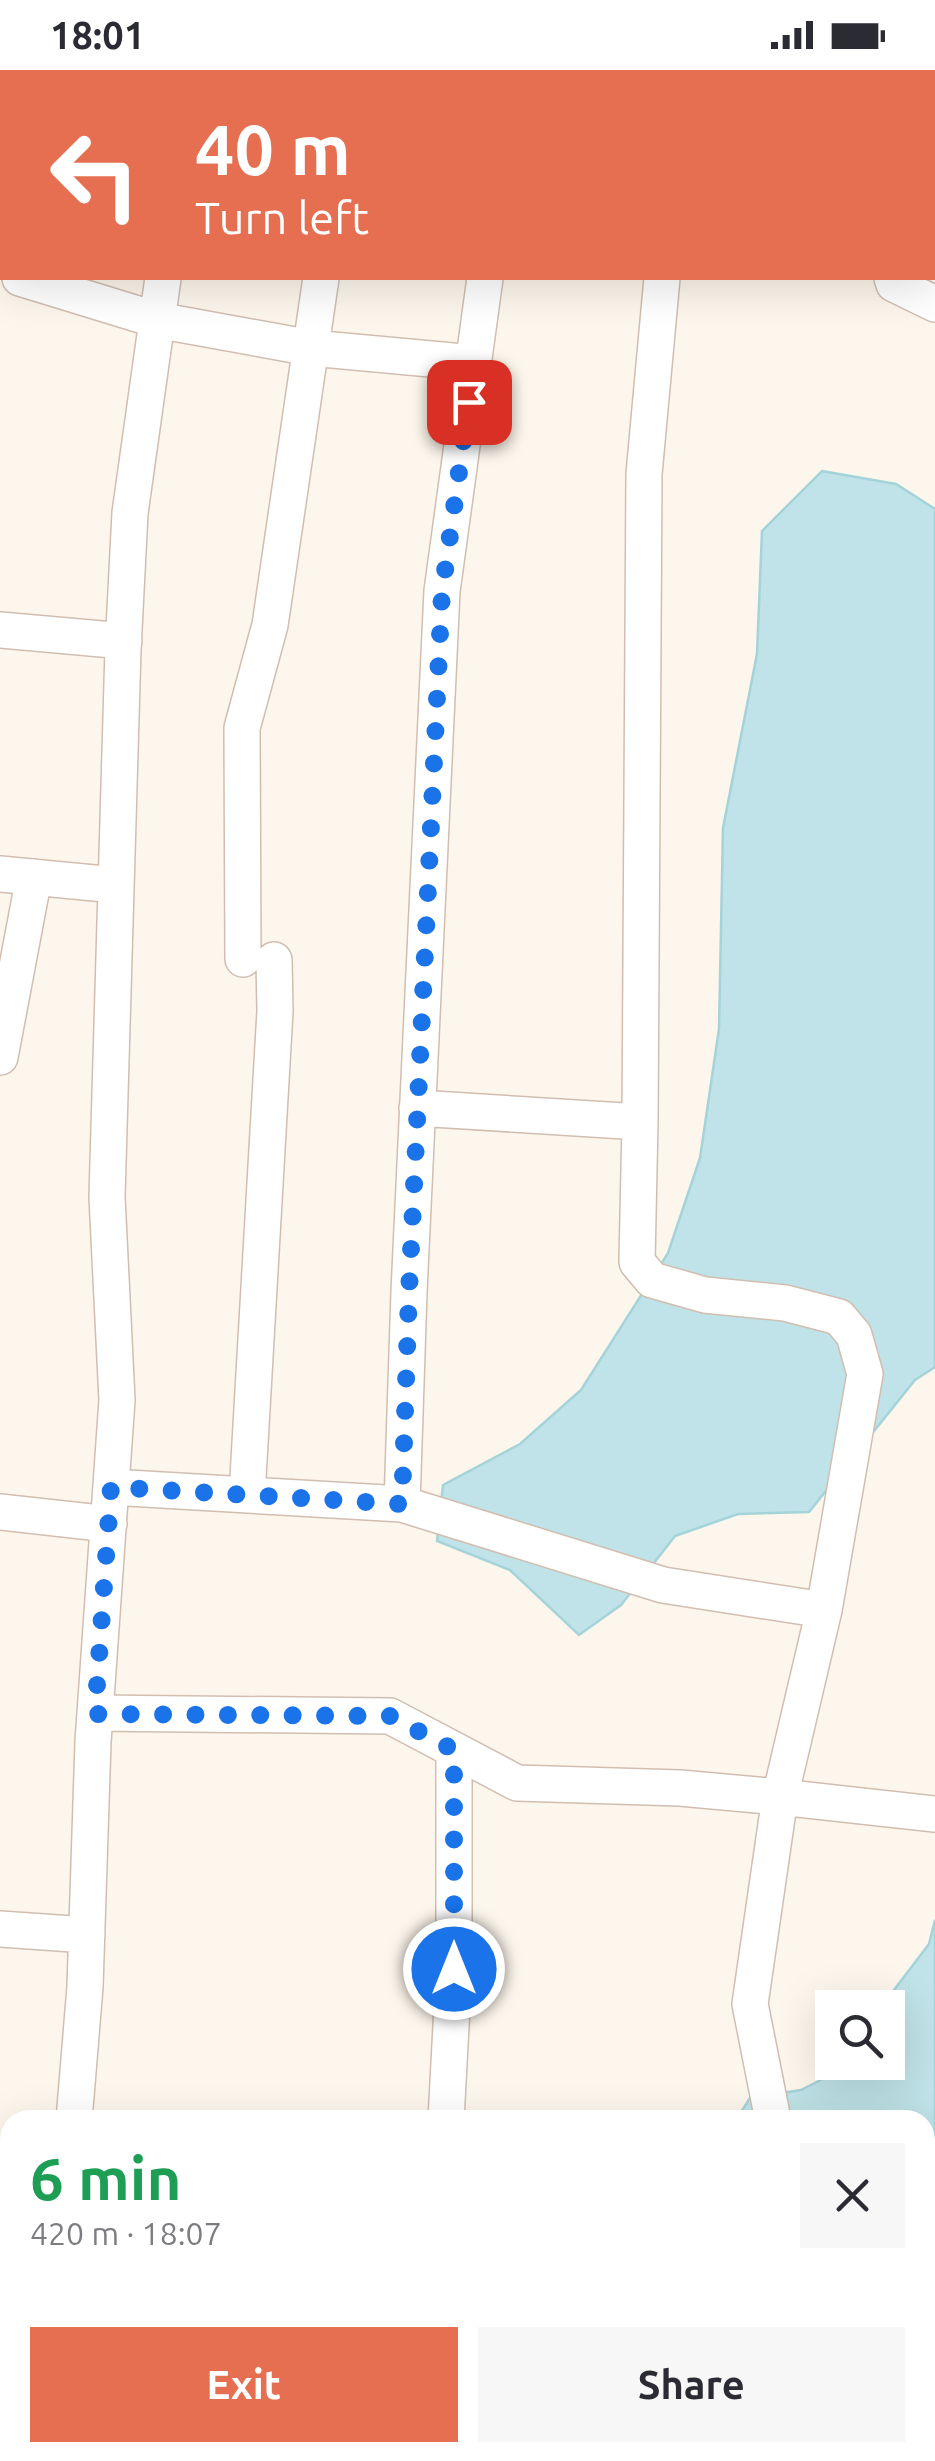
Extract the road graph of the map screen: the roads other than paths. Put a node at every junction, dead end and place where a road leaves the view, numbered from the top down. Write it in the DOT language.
graph roads {
  1 [pos="33,280"];
  2 [pos="163,280"];
  3 [pos="321,280"];
  4 [pos="485,280"];
  5 [pos="662,280"];
  6 [pos="893,280"];
  7 [pos="935,304"];
  8 [pos="156,320"];
  9 [pos="311,348"];
  10 [pos="474,364"];
  11 [pos="0,630"];
  12 [pos="124,641"];
  13 [pos="17,876"];
  14 [pos="115,885"];
  15 [pos="0,1056"];
  16 [pos="417,1108"];
  17 [pos="640,1122"];
  18 [pos="111,1487"];
  19 [pos="248,1495"];
  20 [pos="402,1504"];
  21 [pos="0,1512"];
  22 [pos="108,1524"];
  23 [pos="824,1610"];
  24 [pos="95,1714"];
  25 [pos="454,1750"];
  26 [pos="780,1797"];
  27 [pos="935,1814"];
  28 [pos="0,1929"];
  29 [pos="87,1935"];
  30 [pos="75,2110"];
  31 [pos="447,2110"];
  32 [pos="771,2110"];
  1 -- 8 [label="street"];
  2 -- 8 [label="street"];
  3 -- 9 [label="street"];
  4 -- 10 [label="street"];
  5 -- 17 [label="street"];
  6 -- 7 [label="street"];
  8 -- 9 [label="street"];
  8 -- 12 [label="street"];
  9 -- 10 [label="street"];
  9 -- 19 [label="street"];
  10 -- 16 [label="street"];
  11 -- 12 [label="street"];
  12 -- 14 [label="street"];
  13 -- 14 [label="street"];
  13 -- 15 [label="street"];
  14 -- 18 [label="street"];
  16 -- 17 [label="street"];
  16 -- 20 [label="street"];
  17 -- 23 [label="street"];
  18 -- 19 [label="street"];
  18 -- 22 [label="street"];
  19 -- 20 [label="street"];
  20 -- 23 [label="street"];
  21 -- 22 [label="street"];
  22 -- 24 [label="street"];
  23 -- 26 [label="street"];
  24 -- 25 [label="street"];
  24 -- 29 [label="street"];
  25 -- 26 [label="street"];
  25 -- 31 [label="street"];
  26 -- 27 [label="street"];
  26 -- 32 [label="street"];
  28 -- 29 [label="street"];
  29 -- 30 [label="street"];
}
